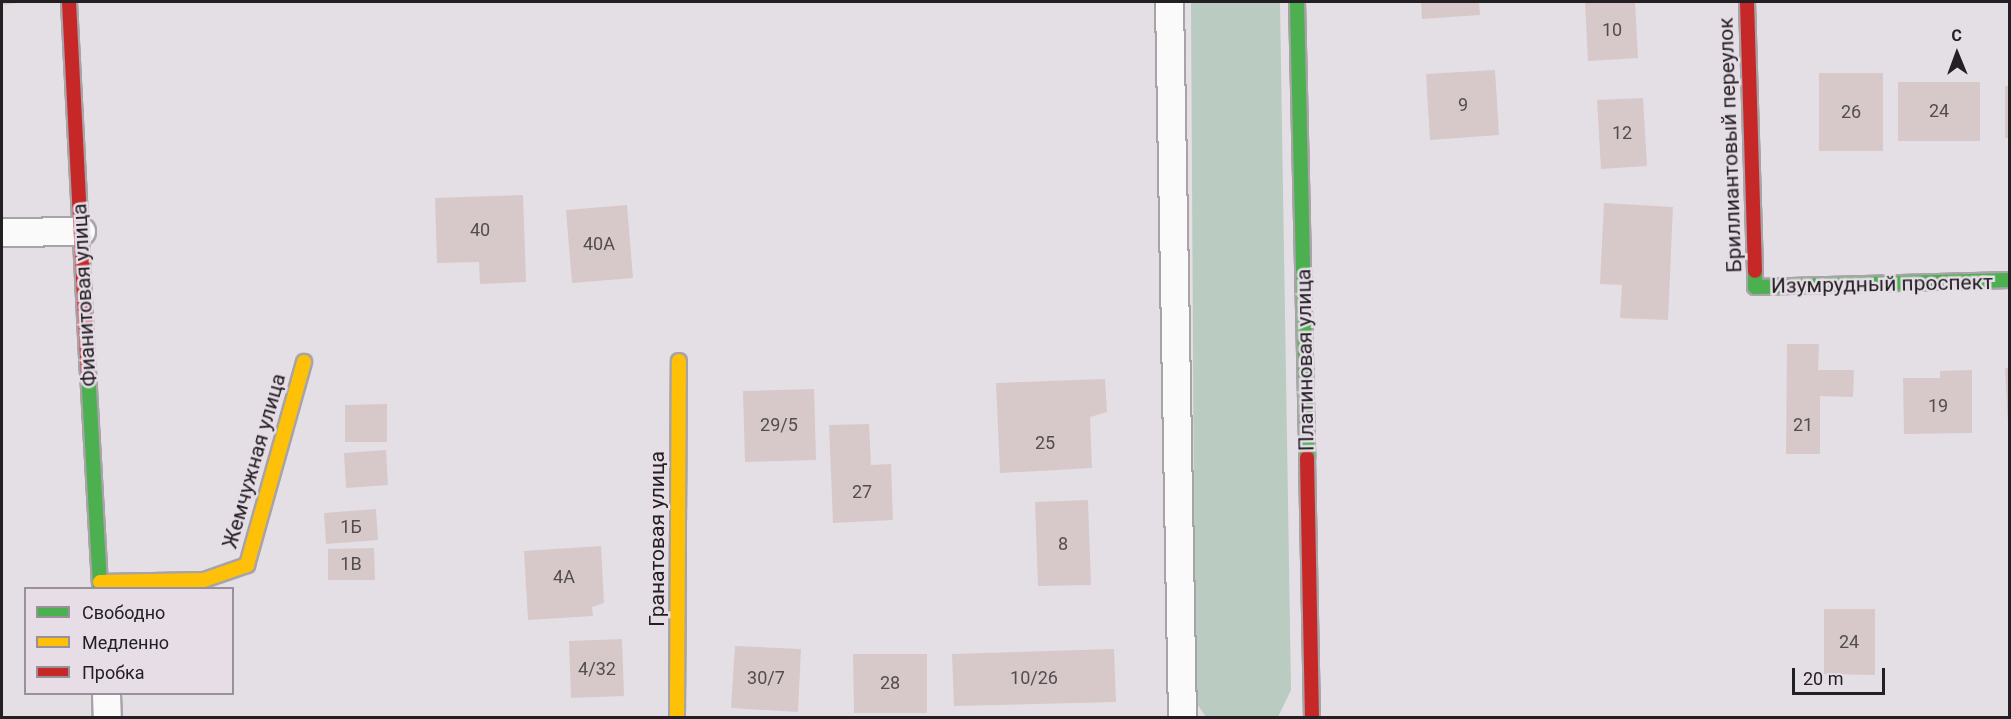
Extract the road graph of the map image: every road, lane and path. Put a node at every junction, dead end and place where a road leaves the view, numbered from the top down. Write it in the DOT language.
graph roads {
  1 [pos="69,2"];
  2 [pos="1169,2"];
  3 [pos="1297,2"];
  4 [pos="1747,2"];
  5 [pos="81,231"];
  6 [pos="2,232"];
  7 [pos="2010,280"];
  8 [pos="1755,287"];
  9 [pos="679,361"];
  10 [pos="304,362"];
  11 [pos="100,585"];
  12 [pos="106,695"];
  13 [pos="107,717"];
  14 [pos="677,717"];
  15 [pos="1182,717"];
  16 [pos="1312,717"];
  1 -- 5 [label="street, Фианитовая улица"];
  2 -- 15 [label="street"];
  3 -- 16 [label="street, Платиновая улица"];
  4 -- 8 [label="street, Бриллиантовый переулок"];
  5 -- 6 [label="street"];
  5 -- 11 [label="street, Фианитовая улица"];
  7 -- 8 [label="street, Изумрудный проспект"];
  9 -- 14 [label="street, Гранатовая улица"];
  10 -- 11 [label="street, Жемчужная улица"];
  12 -- 13 [label="street"];
}
